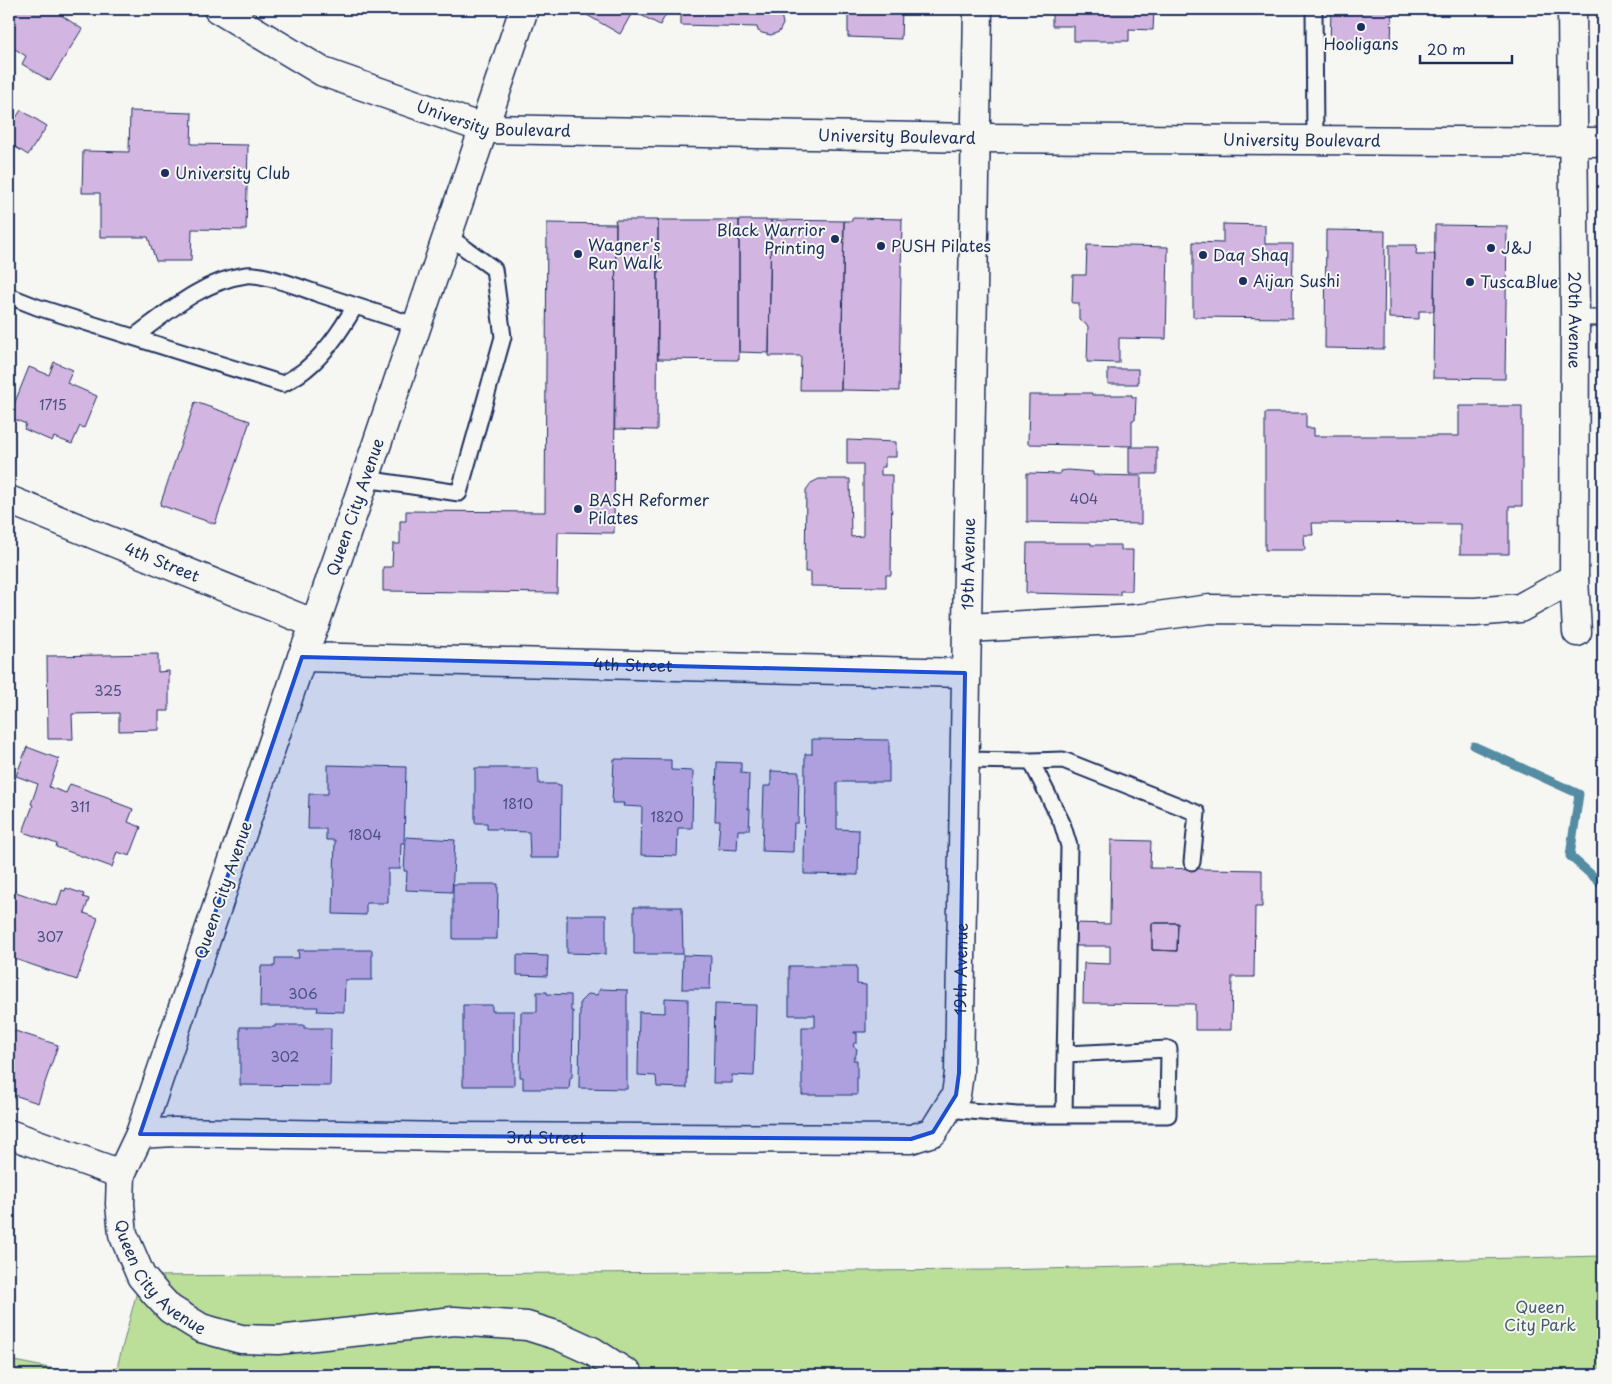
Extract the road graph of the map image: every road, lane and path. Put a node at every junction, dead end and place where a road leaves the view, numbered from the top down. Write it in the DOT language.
graph roads {
  1 [pos="218,9"];
  2 [pos="524,9"];
  3 [pos="978,9"];
  4 [pos="1314,9"];
  5 [pos="1572,9"];
  6 [pos="485,129"];
  7 [pos="976,138"];
  8 [pos="1315,140"];
  9 [pos="1573,141"];
  10 [pos="1603,142"];
  11 [pos="448,236"];
  12 [pos="9,296"];
  13 [pos="355,306"];
  14 [pos="1575,318"];
  15 [pos="1603,318"];
  16 [pos="417,326"];
  17 [pos="134,337"];
  18 [pos="365,479"];
  19 [pos="9,500"];
  20 [pos="1574,578"];
  21 [pos="315,624"];
  22 [pos="967,628"];
  23 [pos="1578,632"];
  24 [pos="302,657"];
  25 [pos="965,673"];
  26 [pos="964,760"];
  27 [pos="1031,761"];
  28 [pos="1192,862"];
  29 [pos="1066,1054"];
  30 [pos="945,1113"];
  31 [pos="1064,1115"];
  32 [pos="9,1134"];
  33 [pos="140,1134"];
  34 [pos="121,1174"];
  35 [pos="629,1375"];
  1 -- 6 [label="street, University Boulevard"];
  2 -- 6 [label="street, Queen City Avenue"];
  3 -- 7 [label="street, 19th Avenue"];
  4 -- 8 [label="lane"];
  5 -- 9 [label="street, 20th Avenue"];
  6 -- 7 [label="street, University Boulevard"];
  6 -- 11 [label="street, Queen City Avenue"];
  7 -- 8 [label="street, University Boulevard"];
  7 -- 22 [label="street, 19th Avenue"];
  8 -- 9 [label="street, University Boulevard"];
  9 -- 10 [label="street, University Boulevard"];
  9 -- 14 [label="street, 20th Avenue"];
  11 -- 16 [label="street, Queen City Avenue"];
  11 -- 18 [label="lane"];
  12 -- 17 [label="lane"];
  13 -- 16 [label="lane"];
  13 -- 17 [label="lane"];
  13 -- 17 [label="lane"];
  14 -- 15 [label="lane"];
  14 -- 20 [label="street, 20th Avenue"];
  16 -- 18 [label="street, Queen City Avenue"];
  18 -- 21 [label="street, Queen City Avenue"];
  19 -- 21 [label="street, 4th Street"];
  20 -- 22 [label="street"];
  20 -- 23 [label="street, 20th Avenue"];
  21 -- 24 [label="street, Queen City Avenue"];
  22 -- 25 [label="street, 19th Avenue"];
  24 -- 25 [label="street, 4th Street"];
  24 -- 33 [label="street, Queen City Avenue"];
  25 -- 26 [label="street, 19th Avenue"];
  26 -- 27 [label="lane"];
  26 -- 30 [label="street, 19th Avenue"];
  27 -- 28 [label="lane"];
  27 -- 29 [label="lane"];
  29 -- 31 [label="lane"];
  29 -- 31 [label="lane"];
  30 -- 31 [label="lane"];
  30 -- 33 [label="street, 3rd Street"];
  32 -- 34 [label="street"];
  33 -- 34 [label="street, Queen City Avenue"];
  34 -- 35 [label="street, Queen City Avenue"];
}
